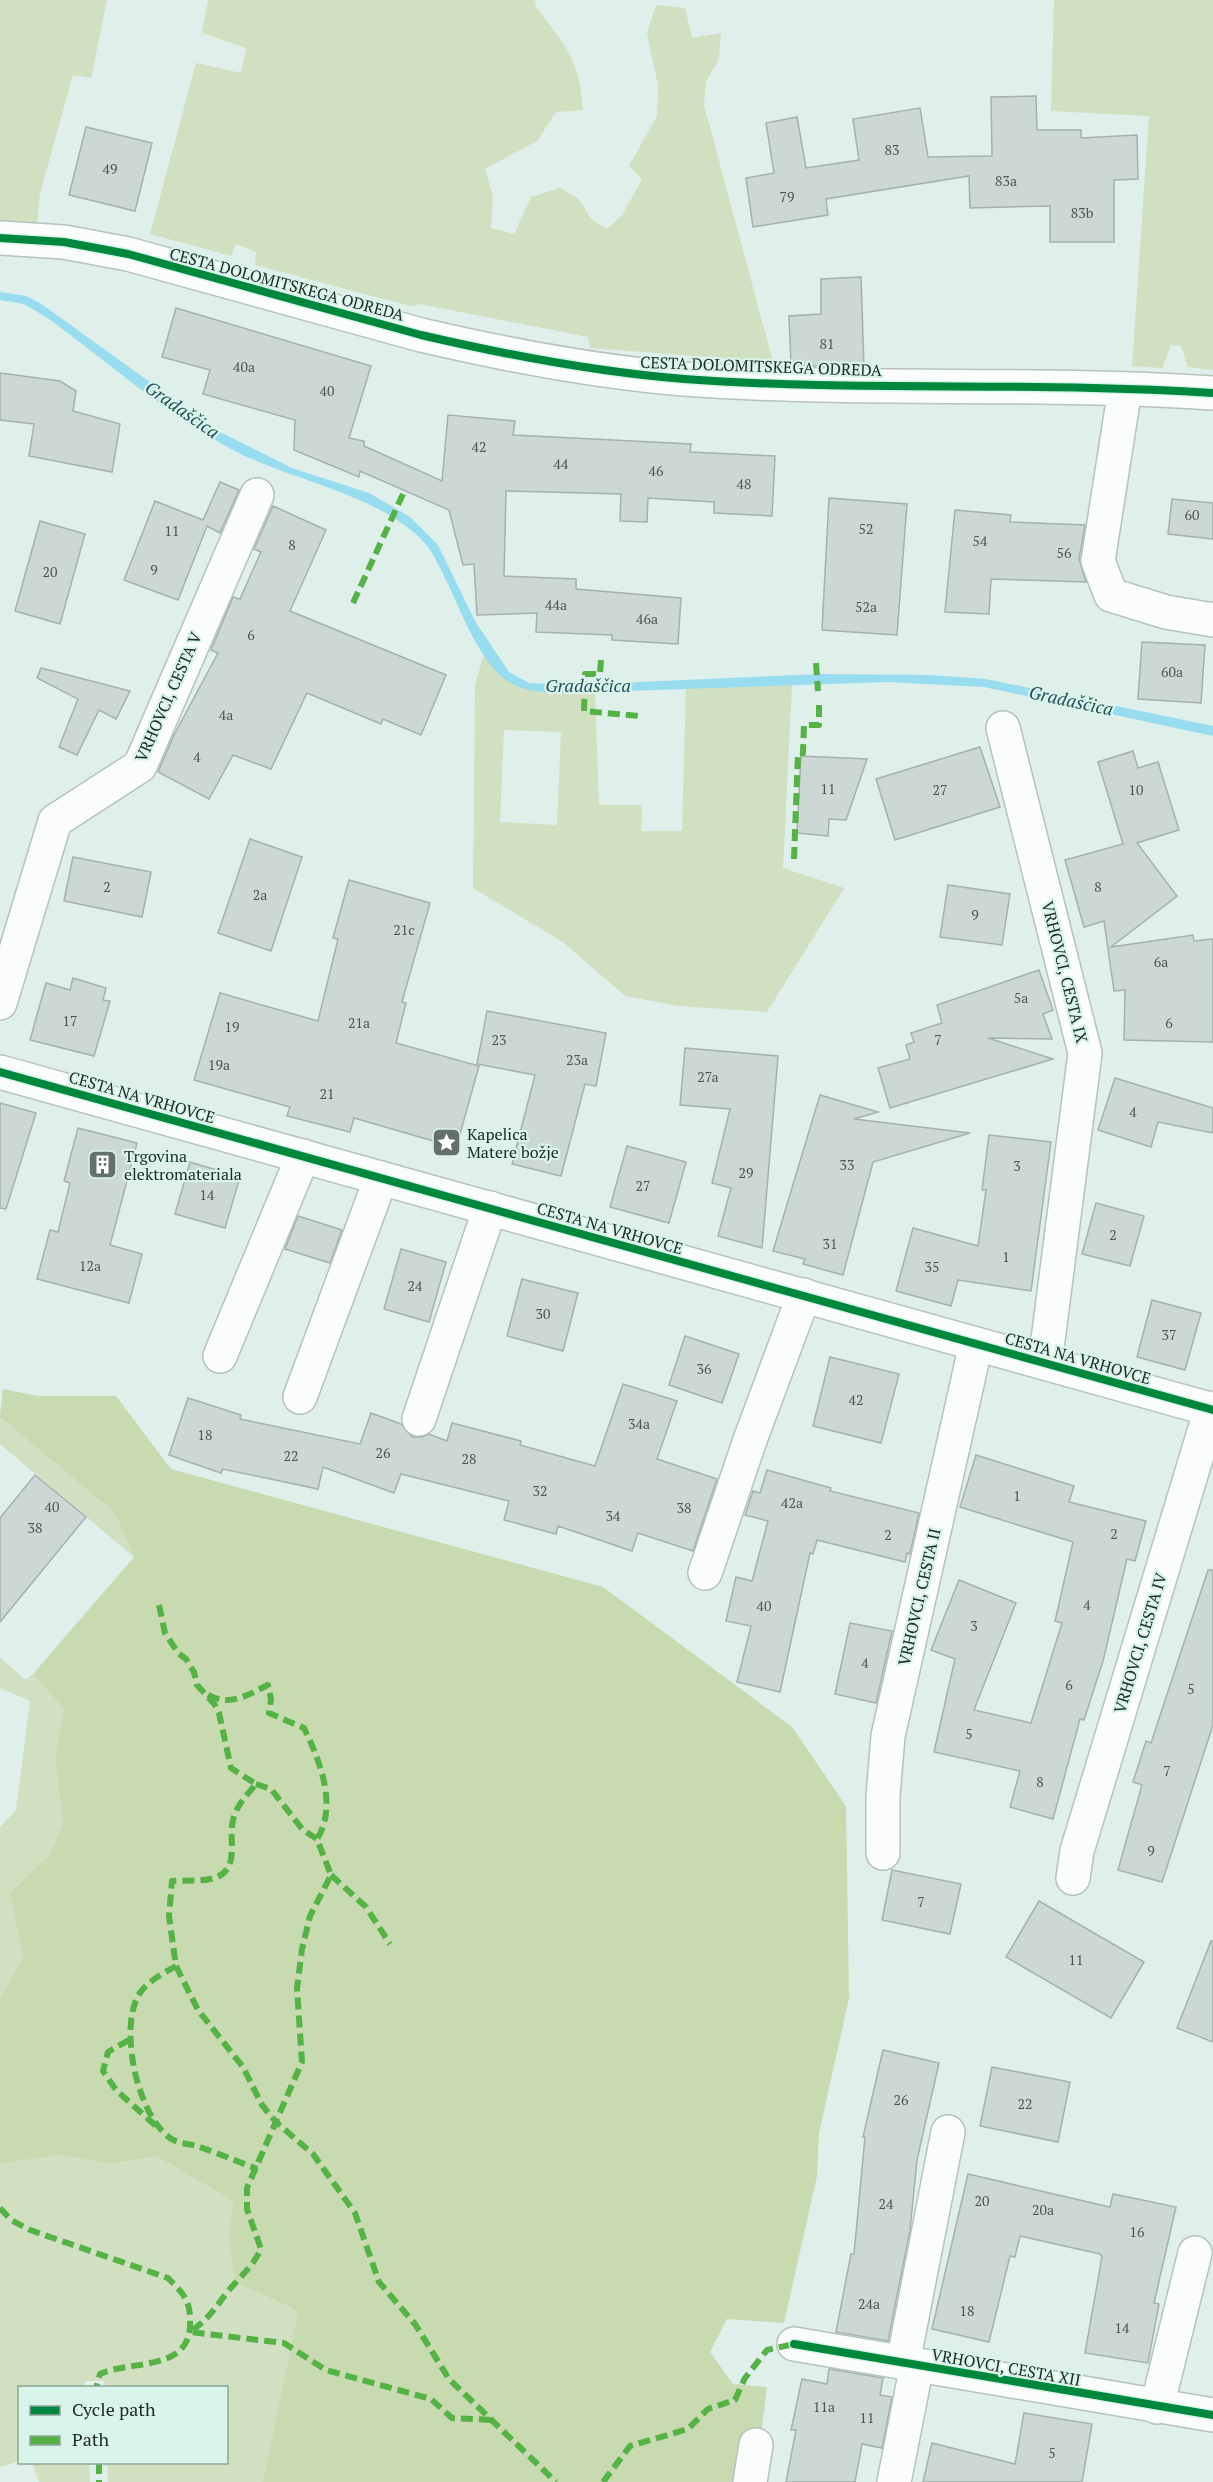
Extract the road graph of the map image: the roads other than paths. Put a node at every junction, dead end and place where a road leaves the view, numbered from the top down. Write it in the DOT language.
graph roads {
  1 [pos="0,238"];
  2 [pos="1125,389"];
  3 [pos="1213,393"];
  4 [pos="257,495"];
  5 [pos="1213,620"];
  6 [pos="1003,728"];
  7 [pos="0,1003"];
  8 [pos="0,1072"];
  9 [pos="303,1156"];
  10 [pos="381,1178"];
  11 [pos="490,1208"];
  12 [pos="804,1296"];
  13 [pos="976,1344"];
  14 [pos="220,1356"];
  15 [pos="1045,1363"];
  16 [pos="300,1397"];
  17 [pos="1212,1410"];
  18 [pos="419,1419"];
  19 [pos="705,1573"];
  20 [pos="883,1853"];
  21 [pos="1072,1878"];
  22 [pos="948,2132"];
  23 [pos="1195,2253"];
  24 [pos="794,2344"];
  25 [pos="910,2364"];
  26 [pos="1156,2407"];
  27 [pos="1213,2415"];
  28 [pos="756,2445"];
  29 [pos="750,2482"];
  30 [pos="894,2482"];
  1 -- 2 [label="street, CESTA DOLOMITSKEGA ODREDA"];
  2 -- 3 [label="street, CESTA DOLOMITSKEGA ODREDA"];
  2 -- 5 [label="street"];
  4 -- 7 [label="street, VRHOVCI, CESTA V"];
  6 -- 15 [label="street, VRHOVCI, CESTA IX"];
  8 -- 9 [label="street, CESTA NA VRHOVCE"];
  9 -- 10 [label="street, CESTA NA VRHOVCE"];
  9 -- 14 [label="street"];
  10 -- 11 [label="street, CESTA NA VRHOVCE"];
  10 -- 16 [label="street"];
  11 -- 12 [label="street, CESTA NA VRHOVCE"];
  11 -- 18 [label="street"];
  12 -- 13 [label="street, CESTA NA VRHOVCE"];
  12 -- 19 [label="street"];
  13 -- 15 [label="street, CESTA NA VRHOVCE"];
  13 -- 20 [label="street, VRHOVCI, CESTA II"];
  15 -- 17 [label="street, CESTA NA VRHOVCE"];
  17 -- 21 [label="street, VRHOVCI, CESTA IV"];
  22 -- 25 [label="street"];
  23 -- 26 [label="street"];
  24 -- 25 [label="street, VRHOVCI, CESTA XII"];
  25 -- 26 [label="street, VRHOVCI, CESTA XII"];
  25 -- 30 [label="street"];
  26 -- 27 [label="street, VRHOVCI, CESTA XII"];
  28 -- 29 [label="street"];
}
